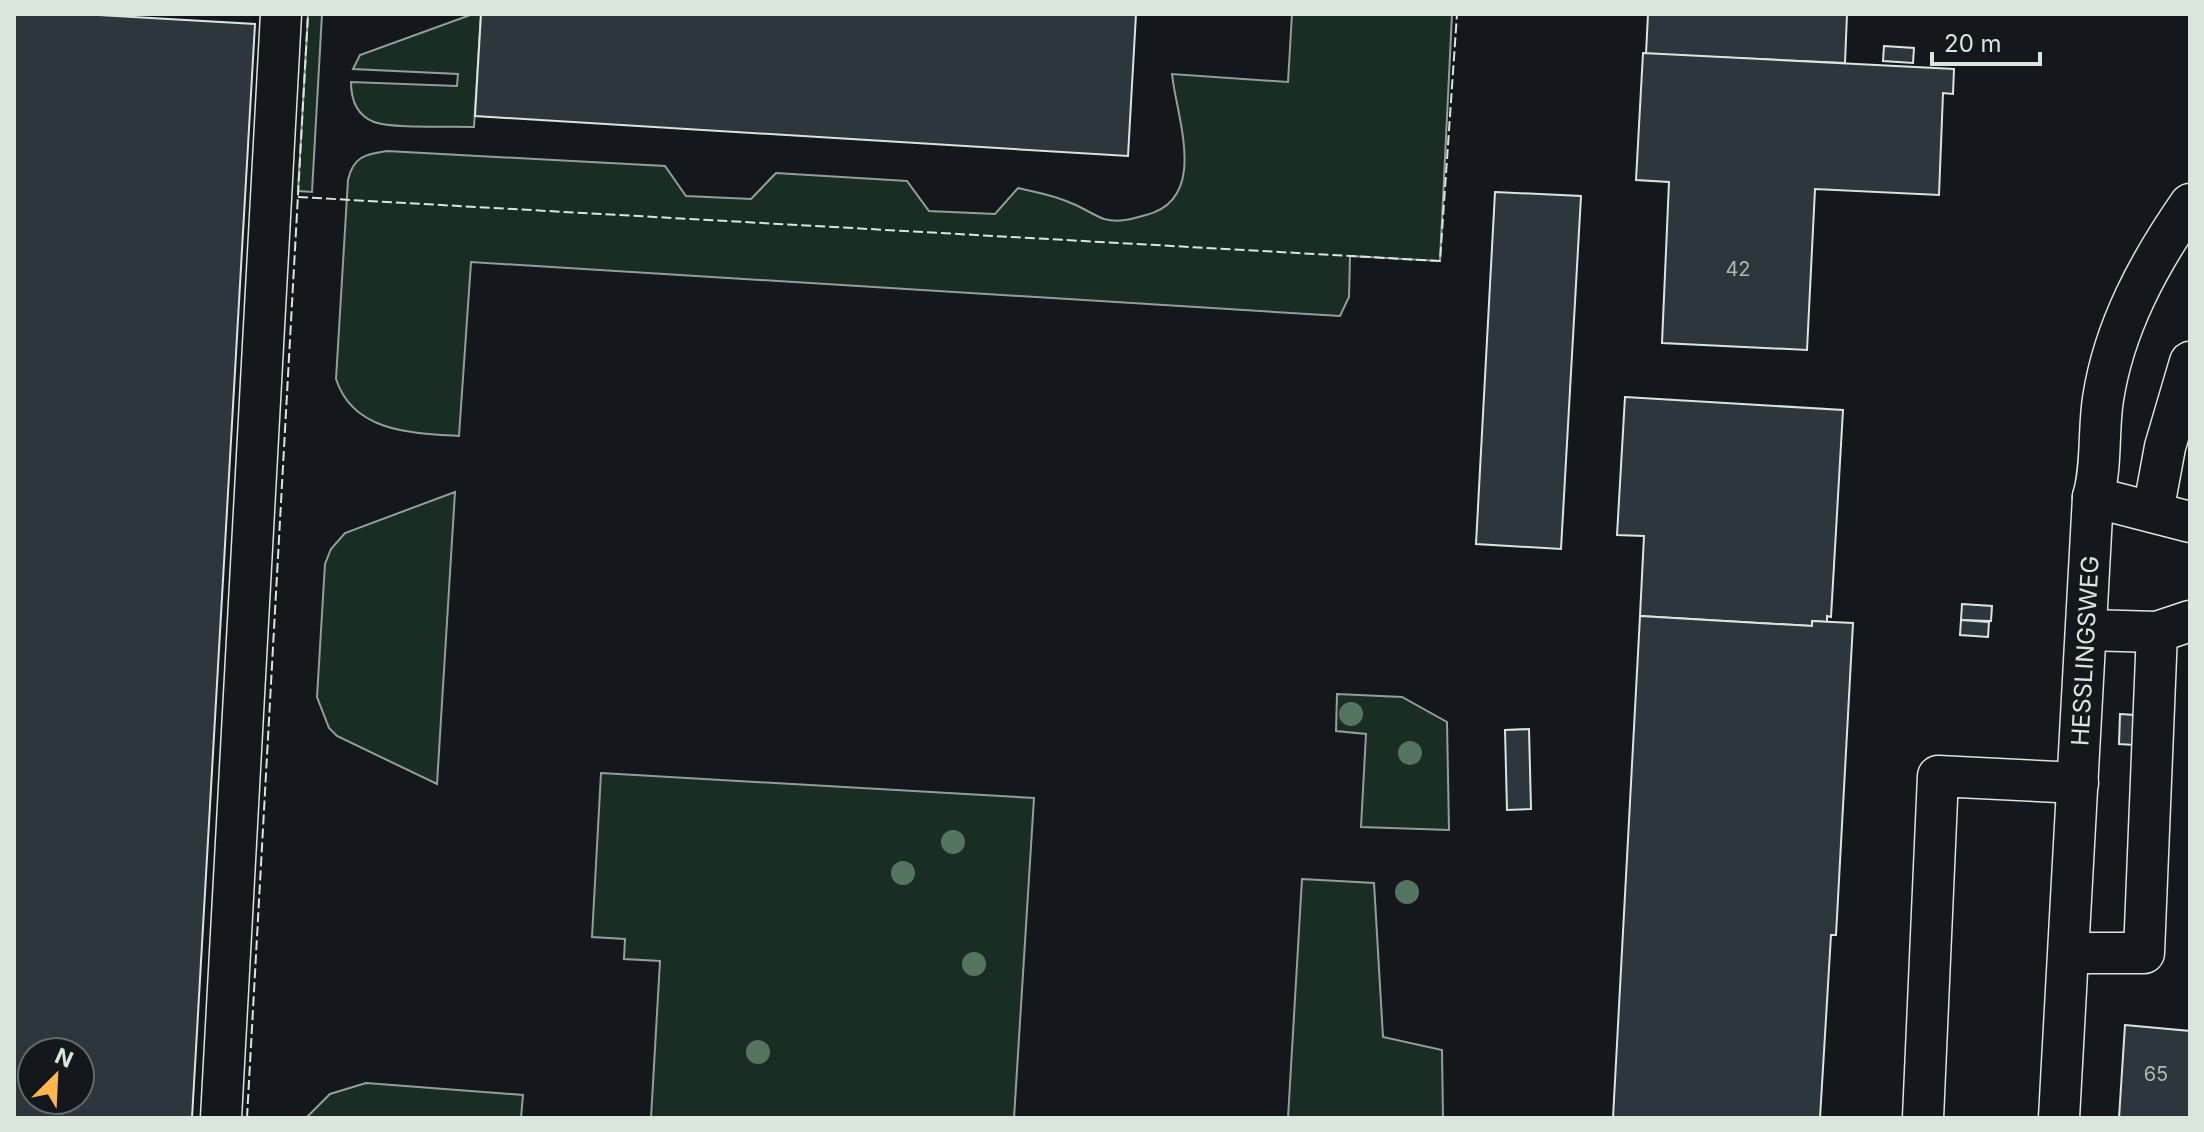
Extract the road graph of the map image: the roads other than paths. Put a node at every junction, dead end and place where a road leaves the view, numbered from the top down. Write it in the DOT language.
graph roads {
  1 [pos="281,14"];
  2 [pos="2190,204"];
  3 [pos="2190,362"];
  4 [pos="2093,497"];
  5 [pos="2172,517"];
  6 [pos="2174,627"];
  7 [pos="2087,630"];
  8 [pos="2078,783"];
  9 [pos="2069,953"];
  10 [pos="221,1118"];
  11 [pos="1923,1118"];
  12 [pos="2059,1118"];
  1 -- 10 [label="street"];
  2 -- 4 [label="street, HESSLINGSWEG"];
  3 -- 5 [label="street"];
  4 -- 5 [label="street"];
  4 -- 7 [label="street, HESSLINGSWEG"];
  6 -- 7 [label="street"];
  6 -- 9 [label="street"];
  7 -- 8 [label="street, HESSLINGSWEG"];
  8 -- 9 [label="street, HESSLINGSWEG"];
  8 -- 11 [label="street"];
  9 -- 12 [label="street, HESSLINGSWEG"];
}
